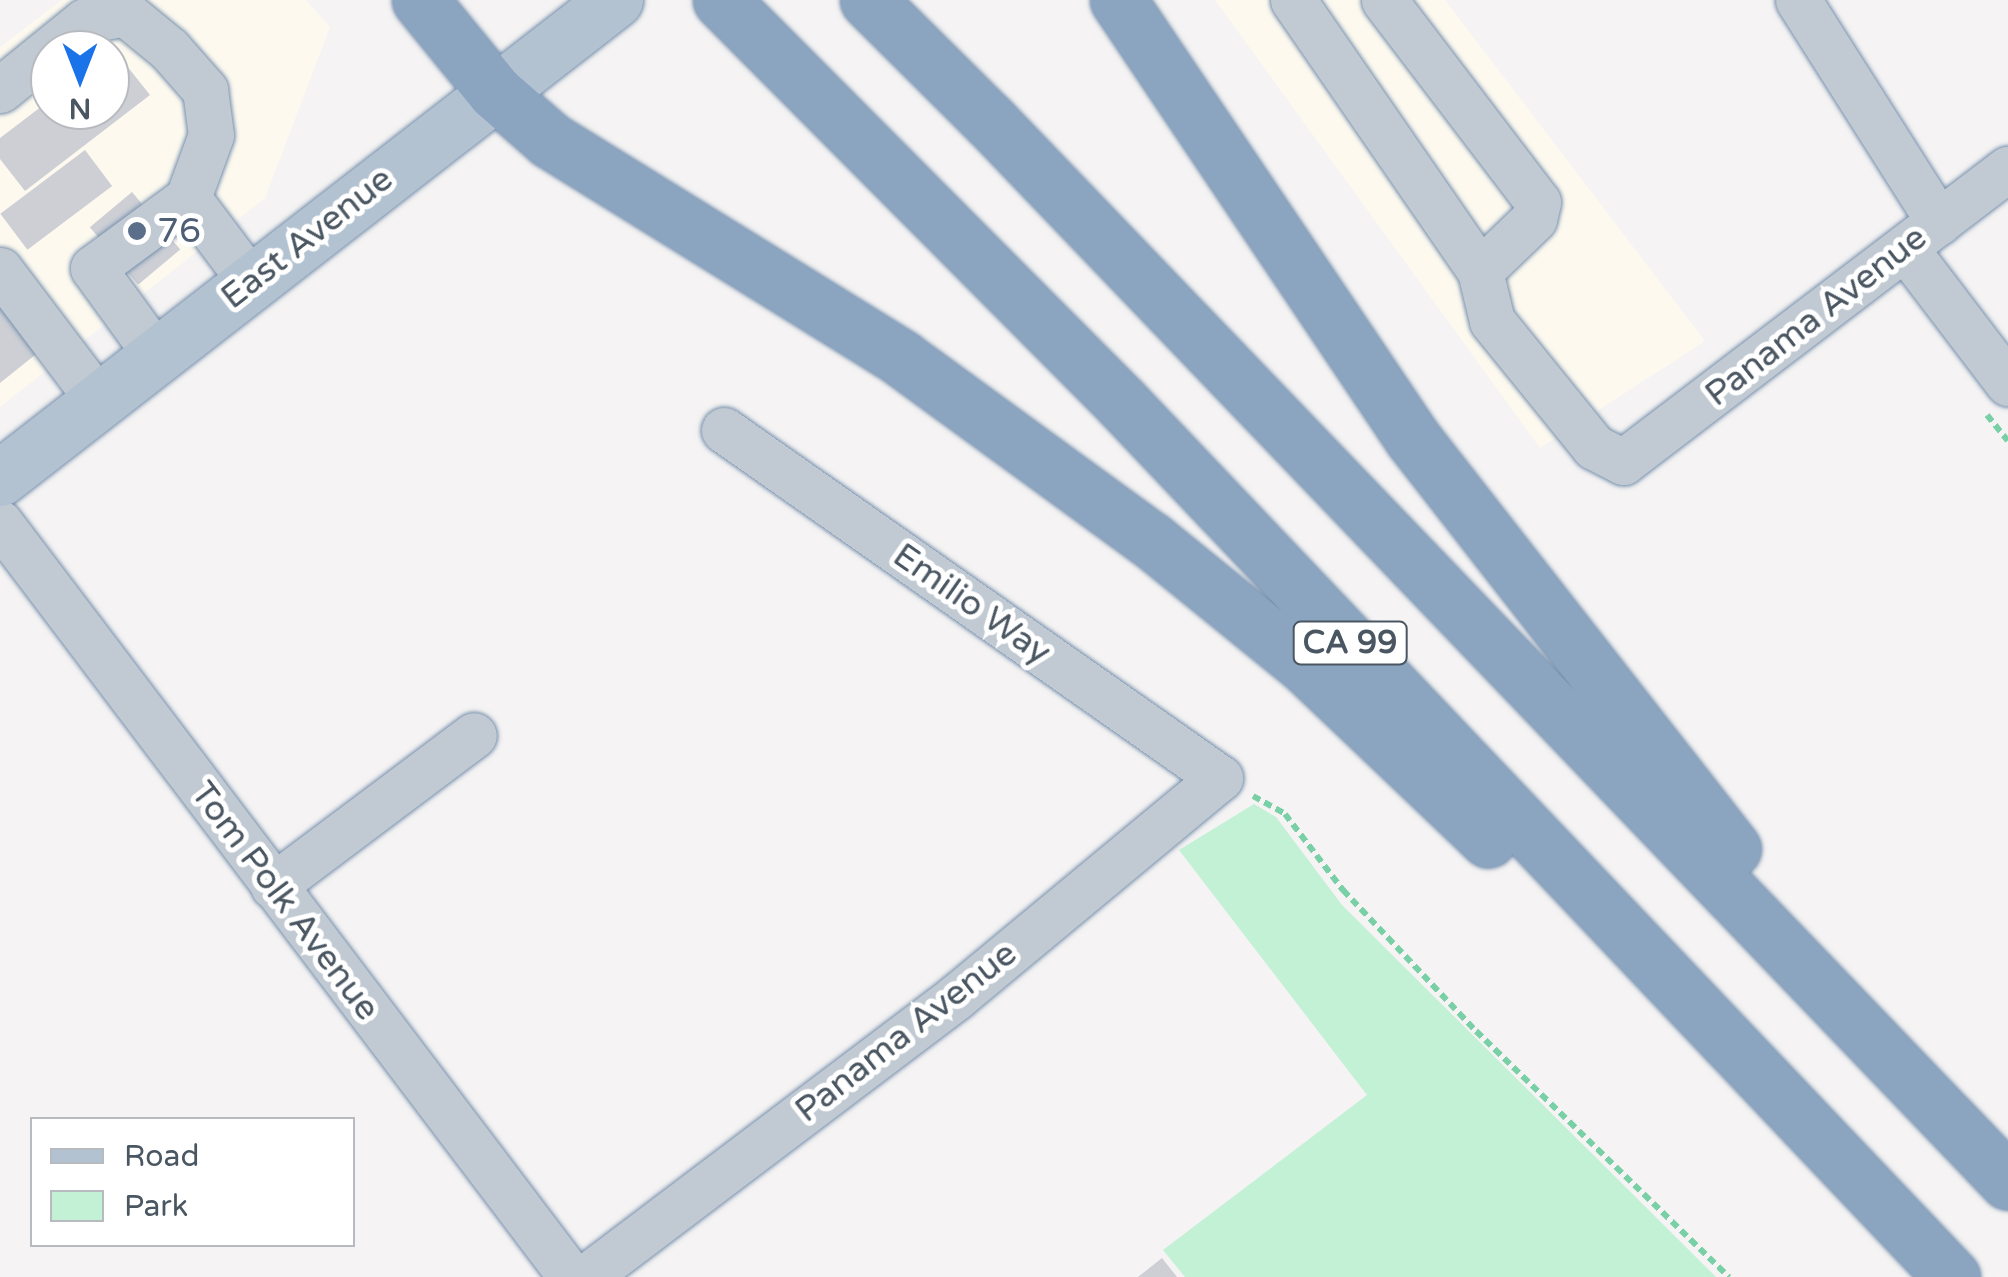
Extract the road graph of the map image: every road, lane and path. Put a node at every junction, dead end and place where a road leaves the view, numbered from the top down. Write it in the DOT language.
graph roads {
  1 [pos="420,0"];
  2 [pos="615,0"];
  3 [pos="868,0"];
  4 [pos="1118,0"];
  5 [pos="1292,0"];
  6 [pos="1384,0"];
  7 [pos="1798,0"];
  8 [pos="730,8"];
  9 [pos="0,90"];
  10 [pos="495,92"];
  11 [pos="2008,168"];
  12 [pos="188,198"];
  13 [pos="1922,235"];
  14 [pos="0,270"];
  15 [pos="1480,270"];
  16 [pos="251,282"];
  17 [pos="157,356"];
  18 [pos="1996,397"];
  19 [pos="99,400"];
  20 [pos="724,430"];
  21 [pos="2008,441"];
  22 [pos="0,478"];
  23 [pos="0,523"];
  24 [pos="474,735"];
  25 [pos="1220,778"];
  26 [pos="273,886"];
  27 [pos="1686,998"];
  28 [pos="1891,1059"];
  29 [pos="2008,1182"];
  30 [pos="570,1277"];
  31 [pos="586,1277"];
  32 [pos="1728,1277"];
  33 [pos="1952,1277"];
  1 -- 10 [label="highway"];
  2 -- 10 [label="main road, East Avenue"];
  3 -- 28 [label="highway, CA 99"];
  4 -- 28 [label="highway"];
  5 -- 15 [label="street"];
  6 -- 15 [label="street"];
  7 -- 13 [label="street"];
  8 -- 27 [label="highway, CA 99"];
  9 -- 12 [label="street"];
  10 -- 16 [label="main road, East Avenue"];
  10 -- 27 [label="highway"];
  11 -- 13 [label="street, Panama Avenue"];
  12 -- 16 [label="street"];
  12 -- 17 [label="street"];
  13 -- 15 [label="street, Panama Avenue"];
  13 -- 18 [label="street"];
  14 -- 19 [label="street"];
  16 -- 17 [label="main road, East Avenue"];
  17 -- 19 [label="main road, East Avenue"];
  18 -- 21 [label="path"];
  19 -- 22 [label="main road, East Avenue"];
  20 -- 25 [label="street, Emilio Way"];
  23 -- 26 [label="street, Tom Polk Avenue"];
  24 -- 26 [label="street"];
  25 -- 31 [label="street, Panama Avenue"];
  25 -- 32 [label="path"];
  26 -- 30 [label="street, Tom Polk Avenue"];
  27 -- 33 [label="highway, CA 99"];
  28 -- 29 [label="highway, CA 99"];
}
